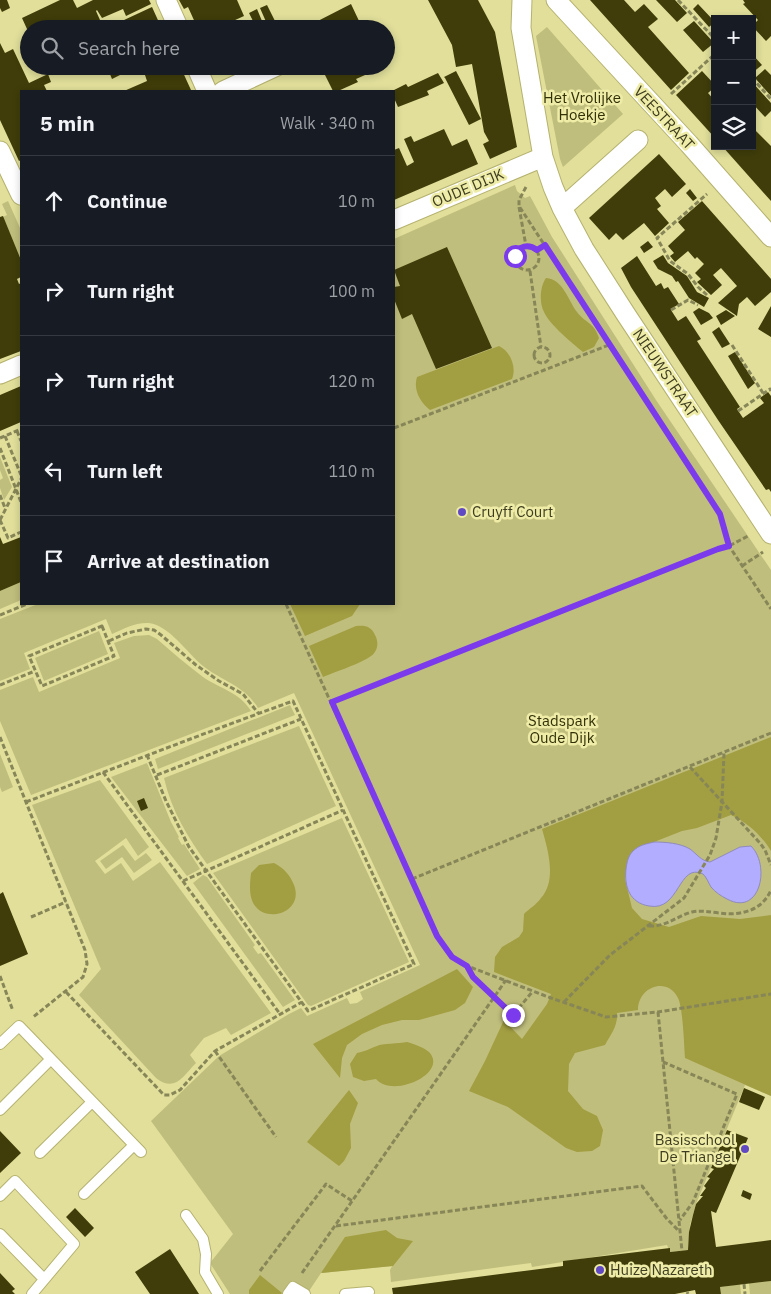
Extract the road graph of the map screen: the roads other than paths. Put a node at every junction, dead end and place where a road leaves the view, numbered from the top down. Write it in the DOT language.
graph roads {
  1 [pos="166,0"];
  2 [pos="522,0"];
  3 [pos="556,0"];
  4 [pos="175,20"];
  5 [pos="200,75"];
  6 [pos="258,75"];
  7 [pos="207,90"];
  8 [pos="225,90"];
  9 [pos="638,140"];
  10 [pos="0,151"];
  11 [pos="543,157"];
  12 [pos="20,193"];
  13 [pos="562,208"];
  14 [pos="395,220"];
  15 [pos="771,236"];
  16 [pos="20,366"];
  17 [pos="0,374"];
  18 [pos="767,537"];
  19 [pos="0,1044"];
  20 [pos="51,1059"];
  21 [pos="92,1102"];
  22 [pos="0,1110"];
  23 [pos="40,1153"];
  24 [pos="84,1194"];
  25 [pos="0,1196"];
  26 [pos="186,1216"];
  27 [pos="0,1234"];
  28 [pos="44,1279"];
  29 [pos="290,1290"];
  30 [pos="369,1292"];
  31 [pos="32,1294"];
  32 [pos="218,1294"];
  33 [pos="305,1294"];
  34 [pos="345,1294"];
  1 -- 4 [label="street"];
  2 -- 11 [label="street, NIEUWSTRAAT"];
  3 -- 15 [label="street, VEESTRAAT"];
  5 -- 7 [label="street"];
  6 -- 8 [label="street"];
  9 -- 13 [label="street"];
  10 -- 12 [label="street"];
  11 -- 13 [label="street, NIEUWSTRAAT"];
  11 -- 14 [label="street, OUDE DIJK"];
  13 -- 18 [label="street, NIEUWSTRAAT"];
  16 -- 17 [label="street"];
  19 -- 20 [label="lane"];
  20 -- 21 [label="lane"];
  20 -- 22 [label="lane"];
  21 -- 23 [label="lane"];
  21 -- 24 [label="lane"];
  25 -- 28 [label="lane"];
  26 -- 32 [label="lane"];
  27 -- 28 [label="lane"];
  28 -- 31 [label="lane"];
  29 -- 33 [label="lane"];
  30 -- 34 [label="lane"];
}
